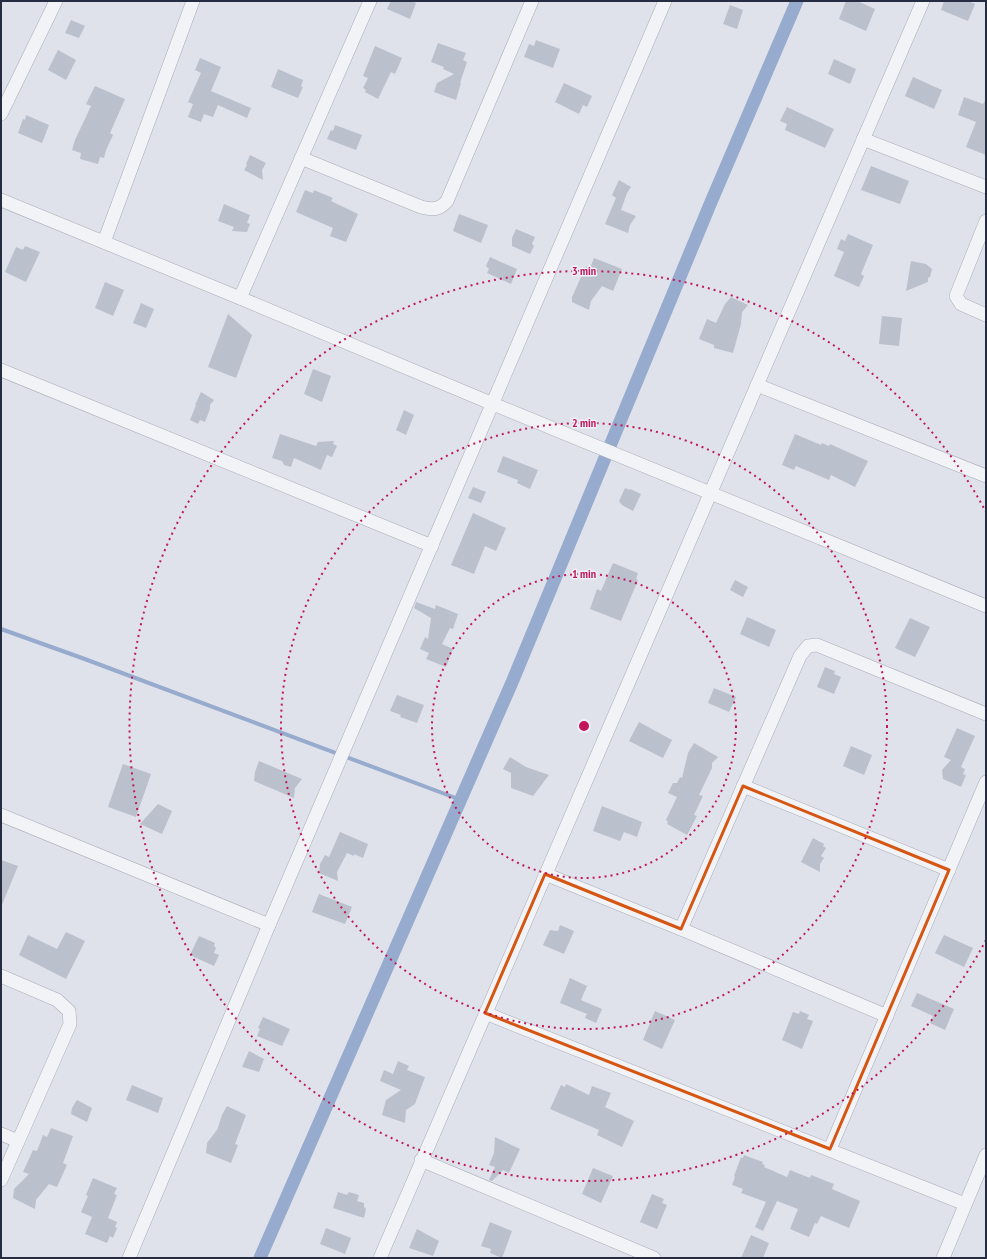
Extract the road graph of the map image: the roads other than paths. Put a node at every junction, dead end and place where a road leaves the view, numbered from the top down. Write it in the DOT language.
graph roads {
  1 [pos="56,1"];
  2 [pos="193,1"];
  3 [pos="370,1"];
  4 [pos="532,1"];
  5 [pos="665,1"];
  6 [pos="923,1"];
  7 [pos="1,114"];
  8 [pos="863,140"];
  9 [pos="301,158"];
  10 [pos="986,187"];
  11 [pos="1,200"];
  12 [pos="986,221"];
  13 [pos="104,242"];
  14 [pos="240,298"];
  15 [pos="986,315"];
  16 [pos="1,370"];
  17 [pos="757,385"];
  18 [pos="493,404"];
  19 [pos="986,476"];
  20 [pos="710,492"];
  21 [pos="432,546"];
  22 [pos="986,606"];
  23 [pos="986,714"];
  24 [pos="986,782"];
  25 [pos="743,786"];
  26 [pos="1,815"];
  27 [pos="949,870"];
  28 [pos="545,874"];
  29 [pos="269,925"];
  30 [pos="680,929"];
  31 [pos="1,976"];
  32 [pos="485,1013"];
  33 [pos="887,1016"];
  34 [pos="1,1134"];
  35 [pos="18,1141"];
  36 [pos="830,1149"];
  37 [pos="986,1156"];
  38 [pos="421,1160"];
  39 [pos="1,1180"];
  40 [pos="965,1204"];
  41 [pos="129,1258"];
  42 [pos="380,1258"];
  43 [pos="654,1258"];
  44 [pos="943,1258"];
  1 -- 7 [label="street"];
  2 -- 13 [label="street"];
  3 -- 9 [label="street"];
  4 -- 9 [label="street"];
  5 -- 18 [label="street"];
  6 -- 8 [label="street"];
  8 -- 10 [label="street"];
  8 -- 17 [label="street"];
  9 -- 14 [label="street"];
  11 -- 13 [label="street"];
  12 -- 15 [label="street"];
  13 -- 14 [label="street"];
  14 -- 18 [label="street"];
  16 -- 21 [label="street"];
  17 -- 19 [label="street"];
  17 -- 20 [label="street"];
  18 -- 20 [label="street"];
  18 -- 21 [label="street"];
  20 -- 22 [label="street"];
  20 -- 28 [label="street"];
  21 -- 29 [label="street"];
  23 -- 25 [label="street"];
  24 -- 27 [label="street"];
  25 -- 27 [label="street"];
  25 -- 30 [label="street"];
  26 -- 29 [label="street"];
  27 -- 33 [label="street"];
  28 -- 30 [label="street"];
  28 -- 32 [label="street"];
  29 -- 41 [label="street"];
  30 -- 33 [label="street"];
  31 -- 35 [label="street"];
  32 -- 36 [label="street"];
  32 -- 38 [label="street"];
  33 -- 36 [label="street"];
  34 -- 35 [label="street"];
  35 -- 39 [label="street"];
  36 -- 40 [label="street"];
  37 -- 40 [label="street"];
  38 -- 42 [label="street"];
  38 -- 43 [label="street"];
  40 -- 44 [label="street"];
}
